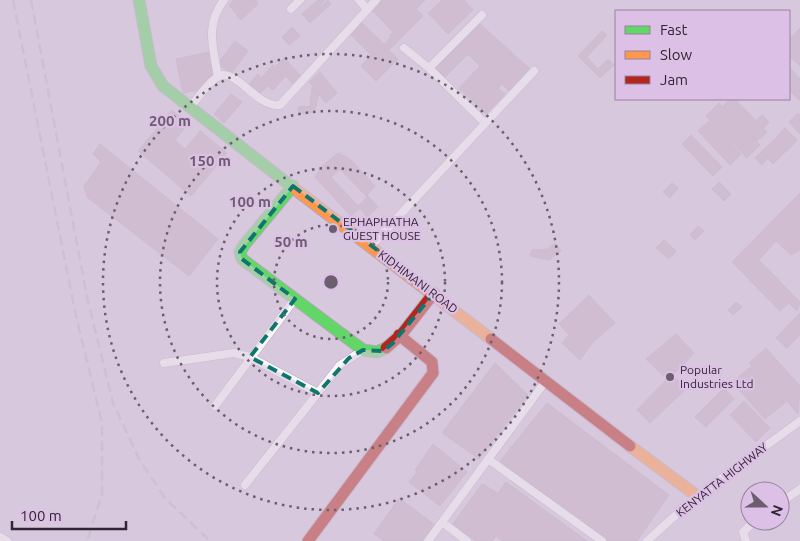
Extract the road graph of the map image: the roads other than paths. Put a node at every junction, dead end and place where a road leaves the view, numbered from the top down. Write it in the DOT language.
graph roads {
  1 [pos="139,0"];
  2 [pos="224,0"];
  3 [pos="300,0"];
  4 [pos="359,0"];
  5 [pos="376,0"];
  6 [pos="291,9"];
  7 [pos="367,9"];
  8 [pos="482,15"];
  9 [pos="404,48"];
  10 [pos="429,68"];
  11 [pos="534,71"];
  12 [pos="218,77"];
  13 [pos="190,108"];
  14 [pos="485,123"];
  15 [pos="293,186"];
  16 [pos="370,247"];
  17 [pos="434,293"];
  18 [pos="296,299"];
  19 [pos="399,335"];
  20 [pos="363,350"];
  21 [pos="250,357"];
  22 [pos="164,363"];
  23 [pos="545,382"];
  24 [pos="318,393"];
  25 [pos="215,406"];
  26 [pos="800,421"];
  27 [pos="488,459"];
  28 [pos="245,485"];
  29 [pos="697,496"];
  30 [pos="442,522"];
  31 [pos="0,537"];
  32 [pos="6,541"];
  33 [pos="308,541"];
  34 [pos="428,541"];
  35 [pos="467,541"];
  36 [pos="602,541"];
  37 [pos="646,541"];
  1 -- 13 [label="street, KIDHIMANI ROAD"];
  2 -- 12 [label="street"];
  3 -- 6 [label="street"];
  4 -- 7 [label="street"];
  5 -- 7 [label="street"];
  7 -- 12 [label="street"];
  8 -- 10 [label="street"];
  9 -- 10 [label="street"];
  10 -- 14 [label="street"];
  11 -- 14 [label="street"];
  12 -- 13 [label="street"];
  13 -- 15 [label="street, KIDHIMANI ROAD"];
  14 -- 16 [label="street"];
  15 -- 16 [label="street, KIDHIMANI ROAD"];
  15 -- 18 [label="street"];
  16 -- 17 [label="street, KIDHIMANI ROAD"];
  17 -- 19 [label="street"];
  17 -- 23 [label="street, KIDHIMANI ROAD"];
  18 -- 20 [label="street"];
  18 -- 21 [label="street"];
  19 -- 20 [label="street"];
  19 -- 33 [label="street"];
  20 -- 24 [label="street"];
  21 -- 22 [label="street"];
  21 -- 24 [label="street"];
  21 -- 25 [label="street"];
  23 -- 27 [label="street"];
  23 -- 29 [label="street, KIDHIMANI ROAD"];
  24 -- 28 [label="street"];
  26 -- 29 [label="street, KENYATTA HIGHWAY"];
  27 -- 30 [label="street"];
  27 -- 36 [label="street"];
  29 -- 37 [label="street, KENYATTA HIGHWAY"];
  30 -- 34 [label="street"];
  30 -- 35 [label="street"];
  31 -- 32 [label="street"];
}
